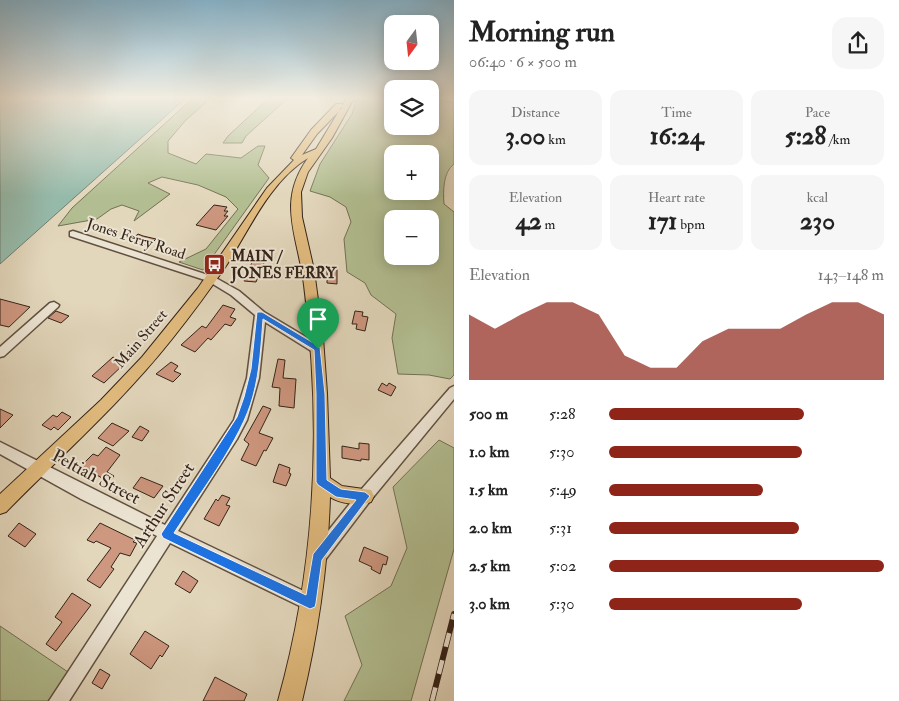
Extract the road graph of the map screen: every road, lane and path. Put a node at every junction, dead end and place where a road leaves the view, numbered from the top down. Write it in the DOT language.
graph roads {
  1 [pos="315,131"];
  2 [pos="327,131"];
  3 [pos="329,131"];
  4 [pos="317,149"];
  5 [pos="284,175"];
  6 [pos="73,234"];
  7 [pos="211,279"];
  8 [pos="54,305"];
  9 [pos="260,314"];
  10 [pos="318,349"];
  11 [pos="0,353"];
  12 [pos="454,390"];
  13 [pos="0,448"];
  14 [pos="38,468"];
  15 [pos="322,482"];
  16 [pos="365,496"];
  17 [pos="0,506"];
  18 [pos="167,534"];
  19 [pos="317,558"];
  20 [pos="310,603"];
  21 [pos="58,701"];
  22 [pos="290,701"];
  1 -- 5 [label="main road, Main Street"];
  2 -- 4 [label="main road, Main Street"];
  3 -- 4 [label="main road, Main Street"];
  4 -- 5 [label="main road, Main Street"];
  4 -- 10 [label="main road"];
  5 -- 7 [label="main road, Main Street"];
  6 -- 7 [label="street, Jones Ferry Road"];
  7 -- 9 [label="street, Jones Ferry Road"];
  7 -- 14 [label="main road, Main Street"];
  8 -- 11 [label="street"];
  9 -- 10 [label="street, Jones Ferry Road"];
  9 -- 18 [label="street, Arthur Street"];
  10 -- 15 [label="main road"];
  12 -- 16 [label="street"];
  13 -- 14 [label="street, Peltiah Street"];
  14 -- 17 [label="main road, Main Street"];
  14 -- 18 [label="street, Peltiah Street"];
  15 -- 16 [label="main road"];
  15 -- 19 [label="main road"];
  16 -- 19 [label="street"];
  18 -- 20 [label="street, Peltiah Street"];
  18 -- 21 [label="street, Arthur Street"];
  19 -- 20 [label="main road"];
  20 -- 22 [label="main road"];
}
